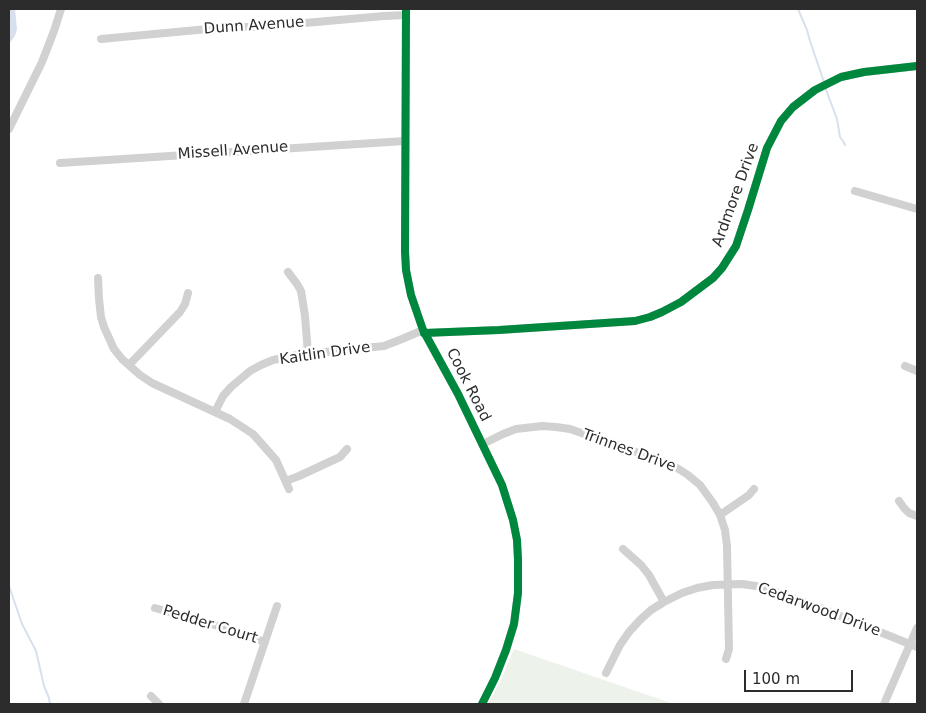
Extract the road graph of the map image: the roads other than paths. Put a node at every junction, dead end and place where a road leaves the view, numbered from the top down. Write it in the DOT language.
graph roads {
  1 [pos="61,9"];
  2 [pos="406,12"];
  3 [pos="101,39"];
  4 [pos="917,66"];
  5 [pos="9,129"];
  6 [pos="405,141"];
  7 [pos="60,163"];
  8 [pos="855,191"];
  9 [pos="917,209"];
  10 [pos="288,272"];
  11 [pos="98,278"];
  12 [pos="188,293"];
  13 [pos="424,331"];
  14 [pos="308,354"];
  15 [pos="129,365"];
  16 [pos="905,366"];
  17 [pos="917,371"];
  18 [pos="215,412"];
  19 [pos="482,444"];
  20 [pos="347,449"];
  21 [pos="754,489"];
  22 [pos="899,501"];
  23 [pos="720,515"];
  24 [pos="917,516"];
  25 [pos="623,549"];
  26 [pos="727,584"];
  27 [pos="664,602"];
  28 [pos="277,606"];
  29 [pos="154,608"];
  30 [pos="917,628"];
  31 [pos="265,642"];
  32 [pos="914,645"];
  33 [pos="726,659"];
  34 [pos="606,673"];
  35 [pos="151,696"];
  36 [pos="159,704"];
  37 [pos="244,704"];
  38 [pos="482,704"];
  39 [pos="884,704"];
  1 -- 5 [label="street"];
  2 -- 3 [label="street, Dunn Avenue"];
  2 -- 6 [label="street, Cook Road"];
  4 -- 13 [label="street, Ardmore Drive"];
  6 -- 7 [label="street, Missell Avenue"];
  6 -- 13 [label="street, Cook Road"];
  8 -- 9 [label="street"];
  10 -- 14 [label="street"];
  11 -- 15 [label="street"];
  12 -- 15 [label="street"];
  13 -- 14 [label="street, Kaitlin Drive"];
  13 -- 19 [label="street, Cook Road"];
  14 -- 18 [label="street, Kaitlin Drive"];
  15 -- 18 [label="street"];
  16 -- 17 [label="street"];
  18 -- 20 [label="street"];
  19 -- 23 [label="street, Trinnes Drive"];
  19 -- 38 [label="street, Cook Road"];
  21 -- 23 [label="street"];
  22 -- 24 [label="street"];
  23 -- 26 [label="street, Trinnes Drive"];
  25 -- 27 [label="street"];
  26 -- 27 [label="street, Cedarwood Drive"];
  26 -- 32 [label="street, Cedarwood Drive"];
  26 -- 33 [label="street, Trinnes Drive"];
  27 -- 34 [label="street, Cedarwood Drive"];
  28 -- 31 [label="street"];
  29 -- 31 [label="street, Pedder Court"];
  30 -- 32 [label="street"];
  31 -- 37 [label="street"];
  32 -- 39 [label="street"];
  35 -- 36 [label="street"];
}
